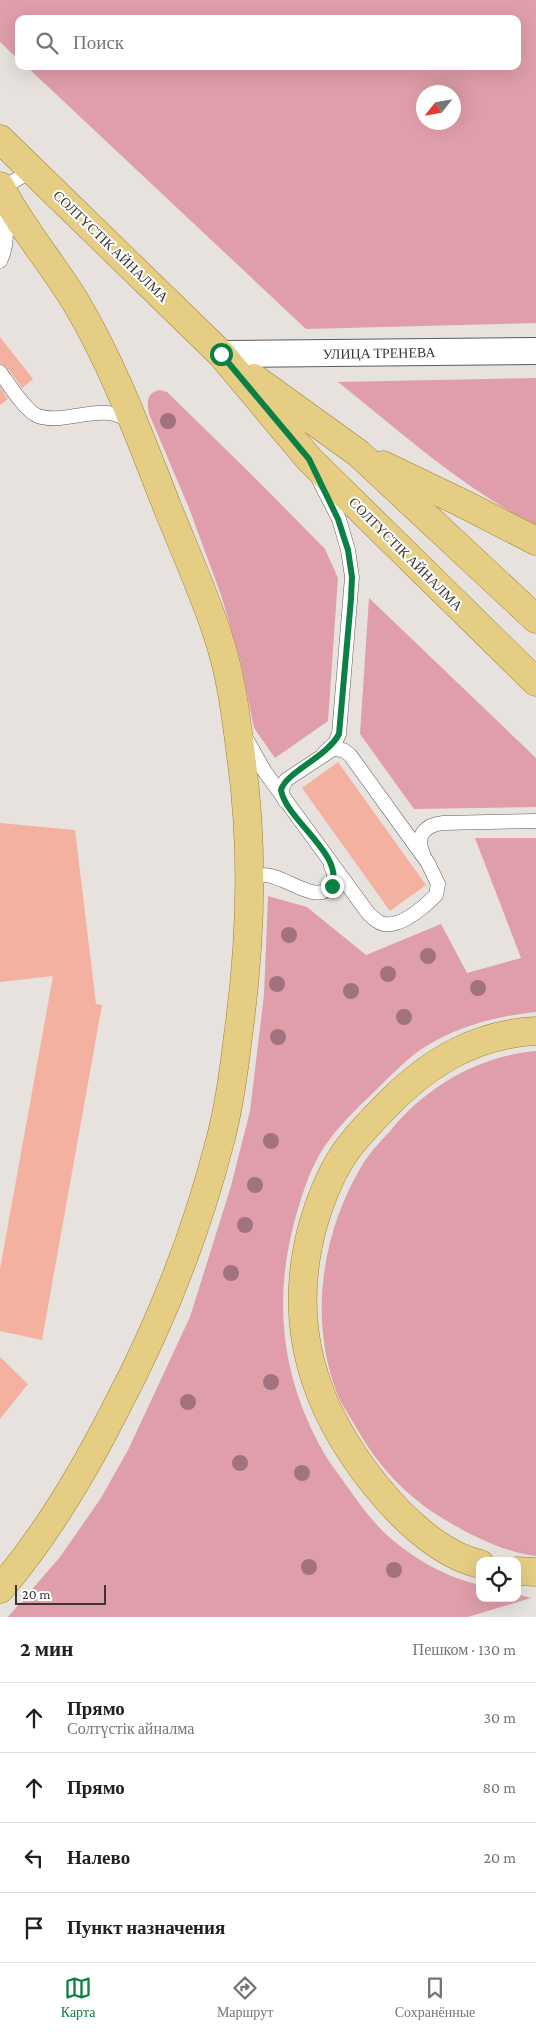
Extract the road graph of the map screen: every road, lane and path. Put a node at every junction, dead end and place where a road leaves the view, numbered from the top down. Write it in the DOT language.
graph roads {
  1 [pos="0,139"];
  2 [pos="33,170"];
  3 [pos="0,188"];
  4 [pos="0,261"];
  5 [pos="536,351"];
  6 [pos="221,354"];
  7 [pos="0,372"];
  8 [pos="140,437"];
  9 [pos="358,453"];
  10 [pos="309,459"];
  11 [pos="536,541"];
  12 [pos="536,618"];
  13 [pos="536,682"];
  14 [pos="234,701"];
  15 [pos="323,754"];
  16 [pos="285,801"];
  17 [pos="536,821"];
  18 [pos="328,858"];
  19 [pos="428,864"];
  20 [pos="250,895"];
  21 [pos="536,1031"];
  22 [pos="476,1564"];
  23 [pos="521,1571"];
  24 [pos="536,1572"];
  25 [pos="0,1589"];
  1 -- 2 [label="main road, СОЛТҮСТІК АЙНАЛМА"];
  2 -- 3 [label="lane"];
  2 -- 6 [label="main road, СОЛТҮСТІК АЙНАЛМА"];
  3 -- 4 [label="lane"];
  3 -- 8 [label="main road"];
  5 -- 6 [label="street, УЛИЦА ТРЕНЕВА"];
  6 -- 9 [label="main road, СОЛТҮСТІК АЙНАЛМА"];
  6 -- 10 [label="main road, СОЛТҮСТІК АЙНАЛМА"];
  7 -- 8 [label="lane"];
  8 -- 14 [label="main road"];
  9 -- 11 [label="main road"];
  9 -- 12 [label="main road, СОЛТҮСТІК АЙНАЛМА"];
  10 -- 13 [label="main road, СОЛТҮСТІК АЙНАЛМА"];
  10 -- 15 [label="lane"];
  14 -- 16 [label="lane"];
  14 -- 20 [label="main road"];
  15 -- 16 [label="lane"];
  15 -- 19 [label="lane"];
  16 -- 18 [label="lane"];
  17 -- 19 [label="lane"];
  18 -- 19 [label="lane"];
  18 -- 20 [label="lane"];
  20 -- 25 [label="main road"];
  21 -- 22 [label="main road"];
  23 -- 24 [label="main road"];
}
